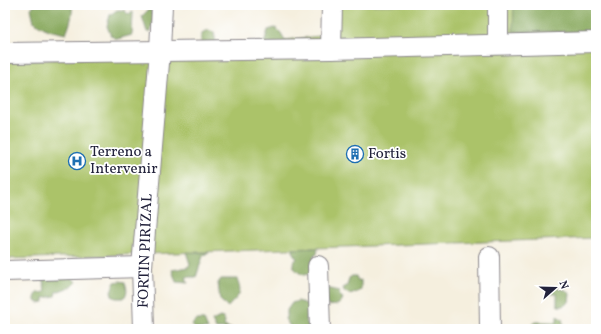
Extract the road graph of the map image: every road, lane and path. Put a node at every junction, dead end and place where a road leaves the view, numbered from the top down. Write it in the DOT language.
graph roads {
  1 [pos="162,5"];
  2 [pos="332,5"];
  3 [pos="498,5"];
  4 [pos="596,42"];
  5 [pos="498,44"];
  6 [pos="331,49"];
  7 [pos="160,51"];
  8 [pos="5,53"];
  9 [pos="489,256"];
  10 [pos="318,266"];
  11 [pos="142,267"];
  12 [pos="5,271"];
  13 [pos="144,329"];
  14 [pos="320,329"];
  15 [pos="490,329"];
  1 -- 7 [label="street, FORTIN PIRIZAL"];
  2 -- 6 [label="street"];
  3 -- 5 [label="street"];
  4 -- 5 [label="street"];
  5 -- 6 [label="street"];
  6 -- 7 [label="street"];
  7 -- 8 [label="street"];
  7 -- 11 [label="street, FORTIN PIRIZAL"];
  9 -- 15 [label="street"];
  10 -- 14 [label="street"];
  11 -- 12 [label="street"];
  11 -- 13 [label="street, FORTIN PIRIZAL"];
}
